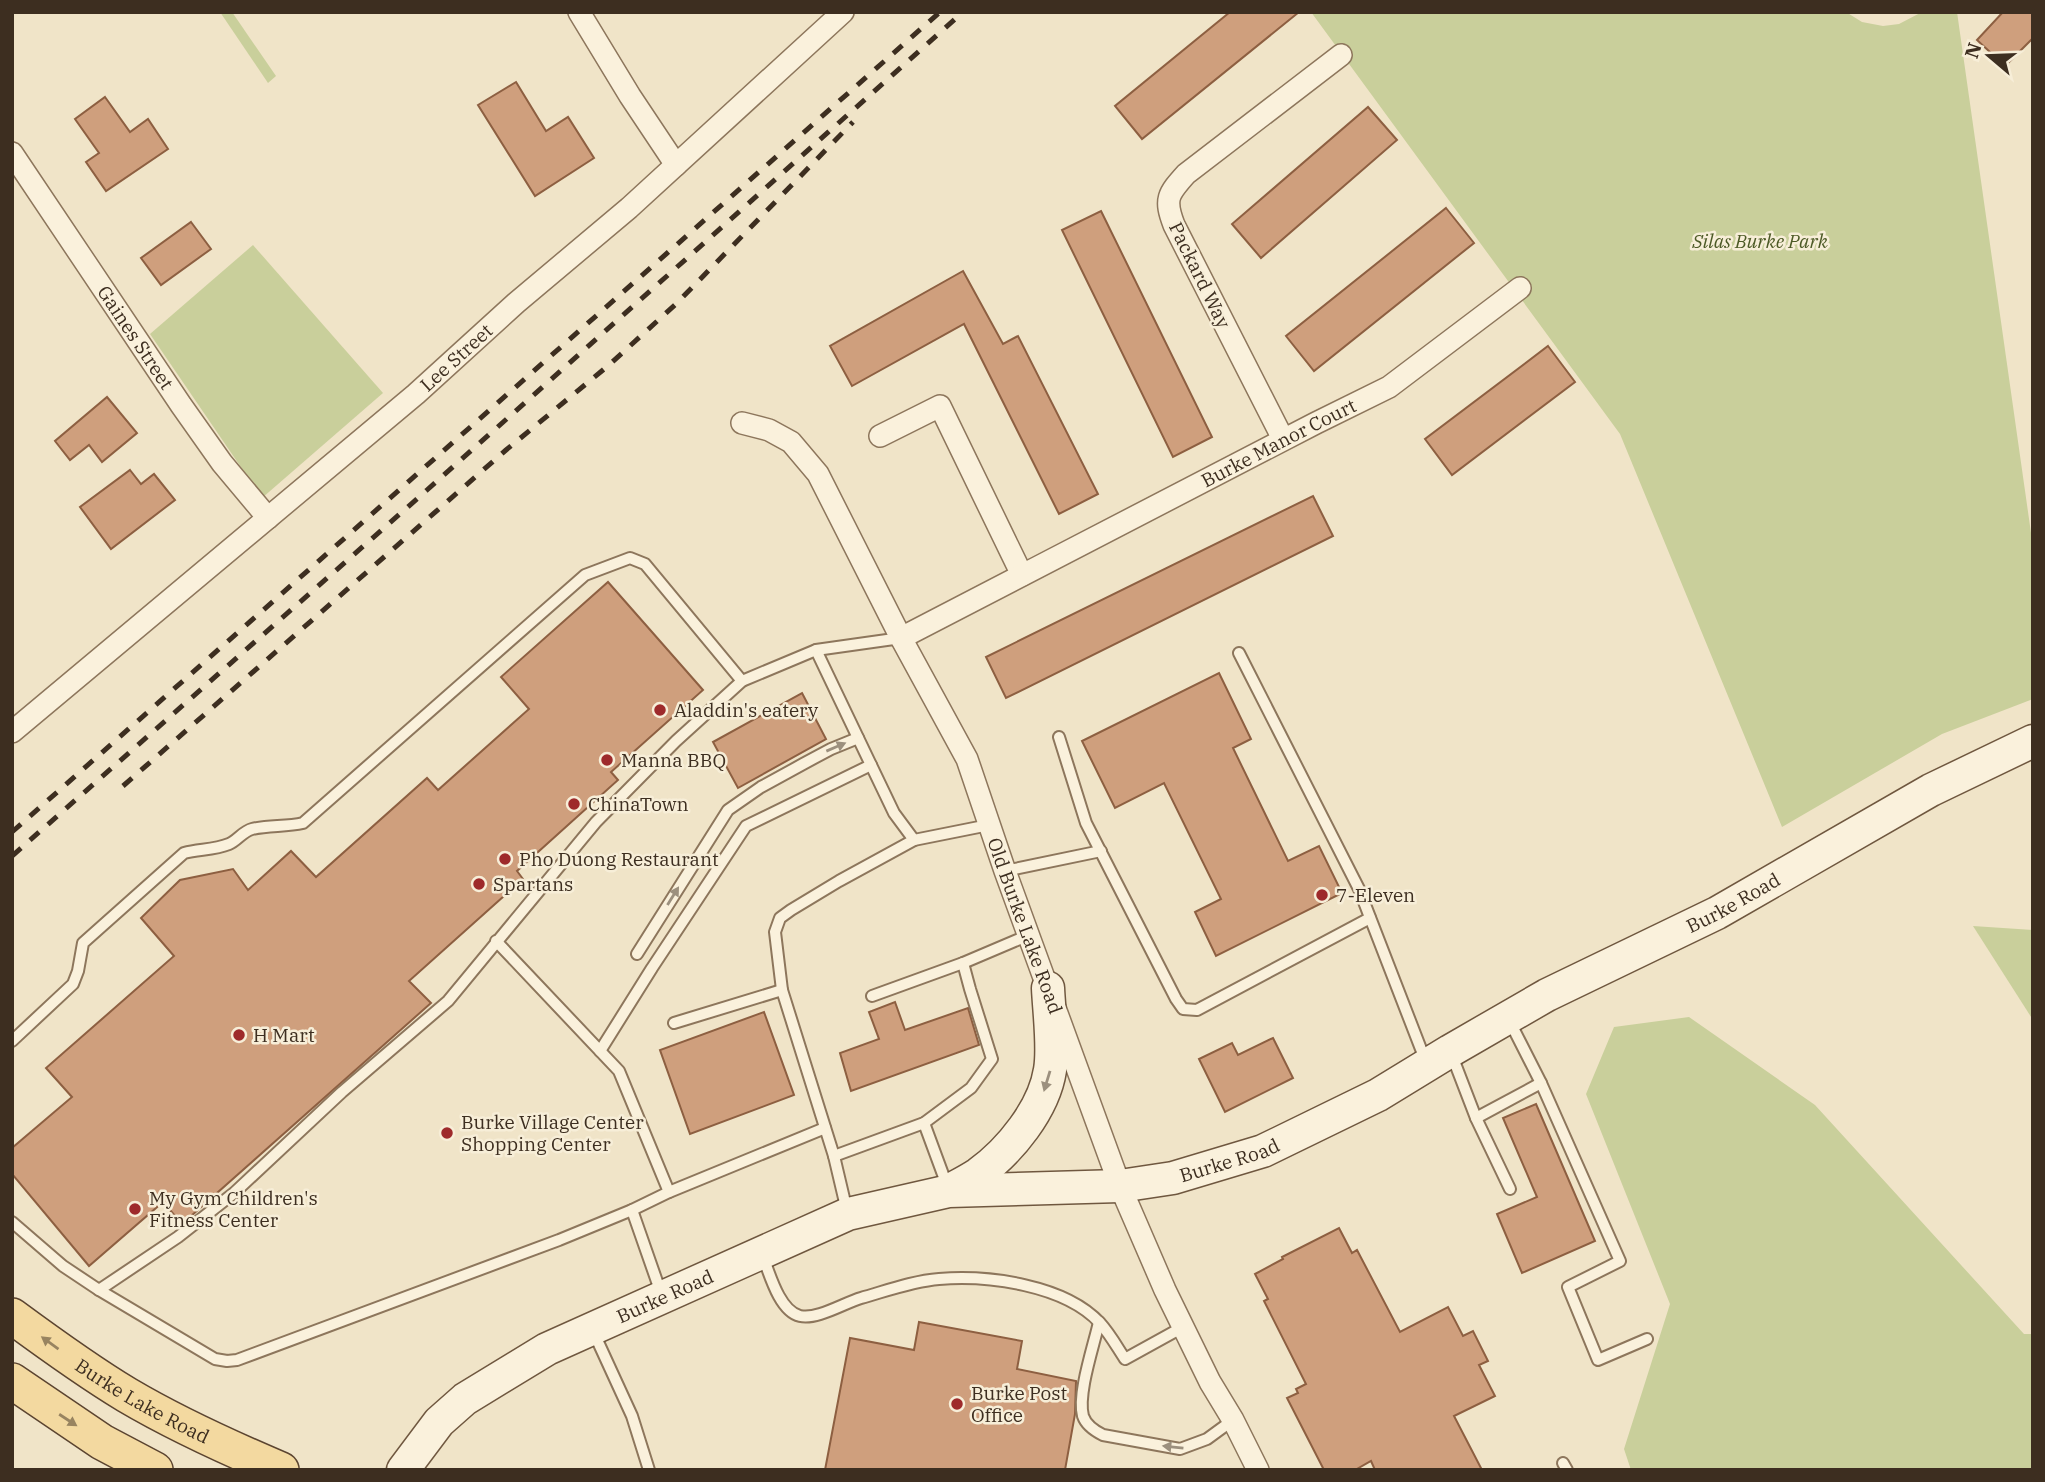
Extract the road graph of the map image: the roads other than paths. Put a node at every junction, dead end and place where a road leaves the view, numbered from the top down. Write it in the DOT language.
graph roads {
  1 [pos="579,12"];
  2 [pos="843,12"];
  3 [pos="1341,55"];
  4 [pos="12,153"];
  5 [pos="676,164"];
  6 [pos="1520,288"];
  7 [pos="742,423"];
  8 [pos="880,436"];
  9 [pos="1283,439"];
  10 [pos="268,517"];
  11 [pos="1022,575"];
  12 [pos="901,638"];
  13 [pos="816,650"];
  14 [pos="1239,653"];
  15 [pos="742,681"];
  16 [pos="12,732"];
  17 [pos="1059,737"];
  18 [pos="858,738"];
  19 [pos="2033,741"];
  20 [pos="871,765"];
  21 [pos="989,825"];
  22 [pos="914,840"];
  23 [pos="1101,851"];
  24 [pos="1005,871"];
  25 [pos="1370,918"];
  26 [pos="1028,935"];
  27 [pos="496,941"];
  28 [pos="637,954"];
  29 [pos="963,963"];
  30 [pos="1048,988"];
  31 [pos="782,990"];
  32 [pos="872,996"];
  33 [pos="1508,1017"];
  34 [pos="674,1023"];
  35 [pos="12,1041"];
  36 [pos="600,1051"];
  37 [pos="1438,1058"];
  38 [pos="1541,1083"];
  39 [pos="1476,1118"];
  40 [pos="924,1123"];
  41 [pos="825,1128"];
  42 [pos="834,1156"];
  43 [pos="1120,1186"];
  44 [pos="1510,1189"];
  45 [pos="949,1191"];
  46 [pos="668,1192"];
  47 [pos="632,1210"];
  48 [pos="848,1214"];
  49 [pos="12,1223"];
  50 [pos="761,1253"];
  51 [pos="99,1290"];
  52 [pos="662,1297"];
  53 [pos="12,1316"];
  54 [pos="1099,1322"];
  55 [pos="1183,1327"];
  56 [pos="592,1329"];
  57 [pos="1647,1339"];
  58 [pos="12,1381"];
  59 [pos="1233,1420"];
  60 [pos="1257,1469"];
  61 [pos="155,1470"];
  62 [pos="281,1470"];
  63 [pos="404,1470"];
  64 [pos="649,1470"];
  1 -- 5 [label="street"];
  2 -- 5 [label="street, Lee Street"];
  3 -- 9 [label="street, Packard Way"];
  4 -- 10 [label="street, Gaines Street"];
  5 -- 10 [label="street, Lee Street"];
  6 -- 9 [label="street, Burke Manor Court"];
  7 -- 12 [label="street, Old Burke Lake Road"];
  8 -- 11 [label="street"];
  9 -- 11 [label="street, Burke Manor Court"];
  10 -- 16 [label="street, Lee Street"];
  11 -- 12 [label="street, Burke Manor Court"];
  12 -- 13 [label="lane"];
  12 -- 21 [label="street, Old Burke Lake Road"];
  13 -- 15 [label="lane"];
  13 -- 18 [label="lane"];
  14 -- 25 [label="lane"];
  15 -- 27 [label="lane"];
  15 -- 35 [label="lane"];
  17 -- 23 [label="lane"];
  18 -- 20 [label="lane"];
  28 -- 18 [label="lane, one-way"];
  19 -- 33 [label="street, Burke Road"];
  20 -- 22 [label="lane"];
  20 -- 36 [label="lane"];
  21 -- 22 [label="lane"];
  21 -- 24 [label="street, Old Burke Lake Road"];
  22 -- 31 [label="lane"];
  23 -- 24 [label="lane"];
  23 -- 25 [label="lane"];
  24 -- 26 [label="street, Old Burke Lake Road"];
  25 -- 37 [label="lane"];
  26 -- 29 [label="lane"];
  26 -- 30 [label="street, Old Burke Lake Road"];
  27 -- 36 [label="lane"];
  27 -- 51 [label="lane"];
  29 -- 32 [label="lane"];
  29 -- 40 [label="lane"];
  30 -- 43 [label="street, Old Burke Lake Road"];
  30 -- 45 [label="street, one-way"];
  31 -- 34 [label="lane"];
  31 -- 41 [label="lane"];
  33 -- 37 [label="street, Burke Road"];
  33 -- 38 [label="lane"];
  36 -- 46 [label="lane"];
  37 -- 39 [label="lane"];
  37 -- 43 [label="street, Burke Road"];
  38 -- 39 [label="lane"];
  38 -- 57 [label="lane"];
  39 -- 44 [label="lane"];
  40 -- 42 [label="lane"];
  40 -- 45 [label="lane"];
  41 -- 42 [label="lane"];
  41 -- 46 [label="lane"];
  42 -- 48 [label="lane"];
  43 -- 45 [label="street, Burke Road"];
  43 -- 55 [label="street, Old Burke Lake Road"];
  45 -- 48 [label="street, Burke Road"];
  46 -- 47 [label="lane"];
  47 -- 51 [label="lane"];
  47 -- 52 [label="lane"];
  48 -- 50 [label="street, Burke Road"];
  49 -- 51 [label="lane"];
  50 -- 52 [label="street, Burke Road"];
  50 -- 54 [label="lane"];
  52 -- 56 [label="street, Burke Road"];
  62 -- 53 [label="main road, Burke Lake Road, one-way"];
  54 -- 55 [label="lane"];
  59 -- 54 [label="lane, one-way"];
  55 -- 59 [label="street, Old Burke Lake Road"];
  56 -- 63 [label="street, Burke Road"];
  56 -- 64 [label="lane"];
  58 -- 61 [label="main road, one-way"];
  59 -- 60 [label="street, Old Burke Lake Road"];
}
